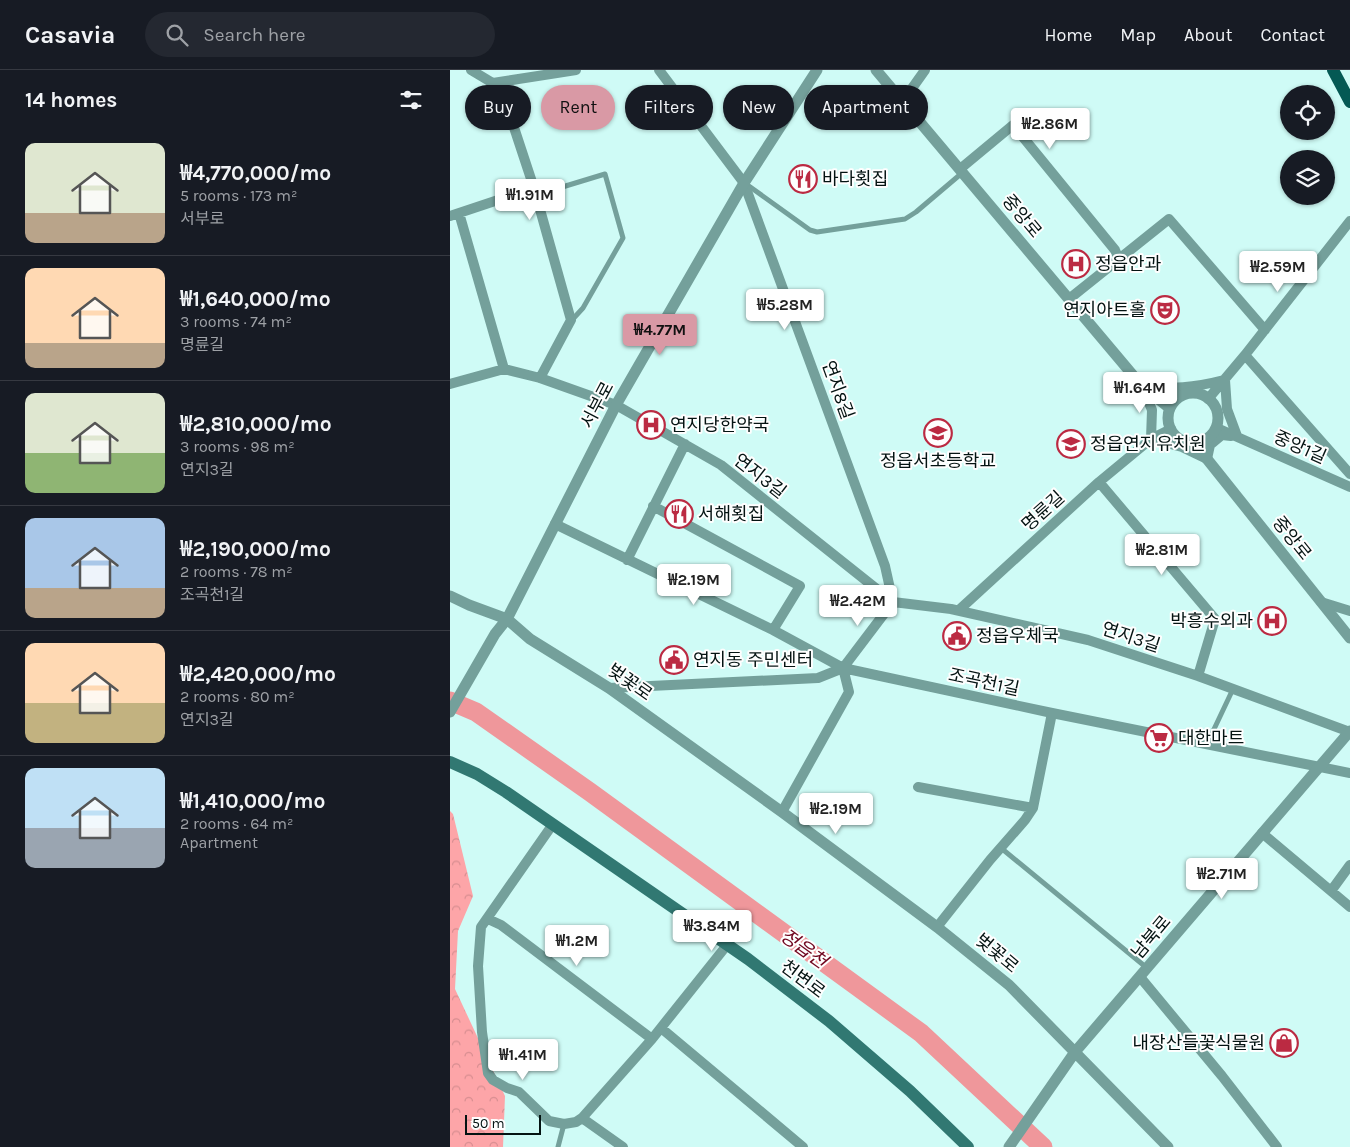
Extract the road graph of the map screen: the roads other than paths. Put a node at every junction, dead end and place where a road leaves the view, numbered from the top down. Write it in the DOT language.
graph roads {
  1 [pos="471,70"];
  2 [pos="576,70"];
  3 [pos="659,70"];
  4 [pos="817,70"];
  5 [pos="876,70"];
  6 [pos="926,70"];
  7 [pos="1332,70"];
  8 [pos="493,84"];
  9 [pos="889,85"];
  10 [pos="915,85"];
  11 [pos="1350,102"];
  12 [pos="927,130"];
  13 [pos="961,171"];
  14 [pos="744,183"];
  15 [pos="535,191"];
  16 [pos="454,215"];
  17 [pos="1350,221"];
  18 [pos="1119,260"];
  19 [pos="1069,299"];
  20 [pos="571,320"];
  21 [pos="1265,330"];
  22 [pos="1246,355"];
  23 [pos="504,369"];
  24 [pos="540,378"];
  25 [pos="1225,380"];
  26 [pos="450,384"];
  27 [pos="1142,386"];
  28 [pos="1208,399"];
  29 [pos="616,405"];
  30 [pos="1170,409"];
  31 [pos="1217,428"];
  32 [pos="1171,429"];
  33 [pos="1237,436"];
  34 [pos="1151,439"];
  35 [pos="1201,441"];
  36 [pos="685,444"];
  37 [pos="1206,459"];
  38 [pos="1350,474"];
  39 [pos="1099,482"];
  40 [pos="1350,487"];
  41 [pos="653,506"];
  42 [pos="555,524"];
  43 [pos="627,560"];
  44 [pos="450,596"];
  45 [pos="893,602"];
  46 [pos="1320,602"];
  47 [pos="959,610"];
  48 [pos="1350,611"];
  49 [pos="507,619"];
  50 [pos="773,630"];
  51 [pos="1350,638"];
  52 [pos="842,668"];
  53 [pos="1198,676"];
  54 [pos="609,688"];
  55 [pos="1233,689"];
  56 [pos="450,712"];
  57 [pos="1052,713"];
  58 [pos="1350,731"];
  59 [pos="1207,744"];
  60 [pos="450,762"];
  61 [pos="1318,766"];
  62 [pos="1350,773"];
  63 [pos="918,786"];
  64 [pos="1033,808"];
  65 [pos="782,812"];
  66 [pos="553,824"];
  67 [pos="1262,833"];
  68 [pos="1001,848"];
  69 [pos="1350,865"];
  70 [pos="1331,891"];
  71 [pos="1350,907"];
  72 [pos="488,919"];
  73 [pos="937,927"];
  74 [pos="727,945"];
  75 [pos="1144,973"];
  76 [pos="661,1028"];
  77 [pos="652,1039"];
  78 [pos="1075,1052"];
  79 [pos="582,1118"];
  80 [pos="564,1124"];
  81 [pos="558,1147"];
  82 [pos="623,1147"];
  83 [pos="803,1147"];
  84 [pos="968,1147"];
  85 [pos="1009,1147"];
  86 [pos="1168,1147"];
  87 [pos="1277,1147"];
  1 -- 8 [label="street"];
  2 -- 8 [label="street"];
  3 -- 14 [label="street, 연지8길"];
  4 -- 14 [label="street, 서부로"];
  5 -- 9 [label="street, 중앙로"];
  6 -- 10 [label="street"];
  7 -- 11 [label="main road"];
  8 -- 15 [label="street"];
  12 -- 13 [label="street, 중앙로"];
  13 -- 14 [label="lane"];
  13 -- 18 [label="street"];
  13 -- 19 [label="street, 중앙로"];
  14 -- 29 [label="street, 서부로"];
  14 -- 45 [label="street, 연지8길"];
  15 -- 16 [label="street"];
  15 -- 20 [label="street"];
  15 -- 20 [label="lane"];
  16 -- 23 [label="street"];
  17 -- 21 [label="street"];
  18 -- 19 [label="street"];
  18 -- 21 [label="street"];
  19 -- 27 [label="street, 중앙로"];
  20 -- 24 [label="street"];
  21 -- 22 [label="street"];
  22 -- 25 [label="street"];
  22 -- 38 [label="street"];
  23 -- 24 [label="street, 연지3길"];
  23 -- 26 [label="street, 연지3길"];
  24 -- 29 [label="street, 연지3길"];
  25 -- 27 [label="street"];
  25 -- 28 [label="street"];
  25 -- 33 [label="street"];
  27 -- 30 [label="street"];
  27 -- 34 [label="street"];
  28 -- 30 [label="street"];
  28 -- 31 [label="street"];
  29 -- 36 [label="street, 연지3길"];
  29 -- 42 [label="street, 서부로"];
  30 -- 32 [label="street"];
  31 -- 33 [label="street, 중앙1길"];
  31 -- 35 [label="street"];
  32 -- 34 [label="street, 명륜길"];
  32 -- 35 [label="street"];
  33 -- 37 [label="street"];
  33 -- 40 [label="street, 중앙1길"];
  34 -- 37 [label="street"];
  34 -- 39 [label="street, 명륜길"];
  35 -- 37 [label="street"];
  36 -- 41 [label="street"];
  36 -- 45 [label="street, 연지3길"];
  37 -- 46 [label="street, 중앙로"];
  39 -- 47 [label="street, 명륜길"];
  39 -- 53 [label="street"];
  41 -- 43 [label="street"];
  41 -- 50 [label="street"];
  42 -- 43 [label="street, 조곡천1길"];
  42 -- 49 [label="street, 서부로"];
  43 -- 50 [label="street, 조곡천1길"];
  44 -- 49 [label="street, 벚꽃로"];
  45 -- 47 [label="street, 연지3길"];
  45 -- 52 [label="street"];
  46 -- 48 [label="street"];
  46 -- 51 [label="street, 중앙로"];
  47 -- 53 [label="street, 연지3길"];
  49 -- 54 [label="street, 벚꽃로"];
  49 -- 56 [label="street, 서부로"];
  50 -- 52 [label="street, 조곡천1길"];
  52 -- 54 [label="street"];
  52 -- 57 [label="street, 조곡천1길"];
  52 -- 65 [label="street"];
  53 -- 55 [label="street, 연지3길"];
  54 -- 65 [label="street, 벚꽃로"];
  55 -- 58 [label="street, 연지3길"];
  55 -- 59 [label="lane"];
  57 -- 59 [label="street, 조곡천1길"];
  57 -- 64 [label="street"];
  58 -- 61 [label="street, 남북로"];
  59 -- 61 [label="street, 조곡천1길"];
  60 -- 66 [label="main road, 천변로"];
  61 -- 62 [label="street, 조곡천1길"];
  61 -- 67 [label="street, 남북로"];
  63 -- 64 [label="street"];
  64 -- 68 [label="street"];
  65 -- 73 [label="street, 벚꽃로"];
  66 -- 72 [label="street"];
  66 -- 74 [label="main road, 천변로"];
  67 -- 70 [label="street"];
  67 -- 75 [label="street, 남북로"];
  68 -- 73 [label="street"];
  68 -- 75 [label="lane"];
  69 -- 70 [label="street"];
  70 -- 71 [label="street"];
  72 -- 77 [label="street"];
  72 -- 80 [label="street"];
  73 -- 78 [label="street, 벚꽃로"];
  74 -- 76 [label="street"];
  74 -- 84 [label="main road, 천변로"];
  75 -- 78 [label="street, 남북로"];
  75 -- 87 [label="street"];
  76 -- 77 [label="street"];
  76 -- 83 [label="street"];
  77 -- 79 [label="street"];
  78 -- 85 [label="street, 남북로"];
  78 -- 86 [label="street, 벚꽃로"];
  79 -- 80 [label="street"];
  79 -- 82 [label="street"];
  80 -- 81 [label="lane"];
}
